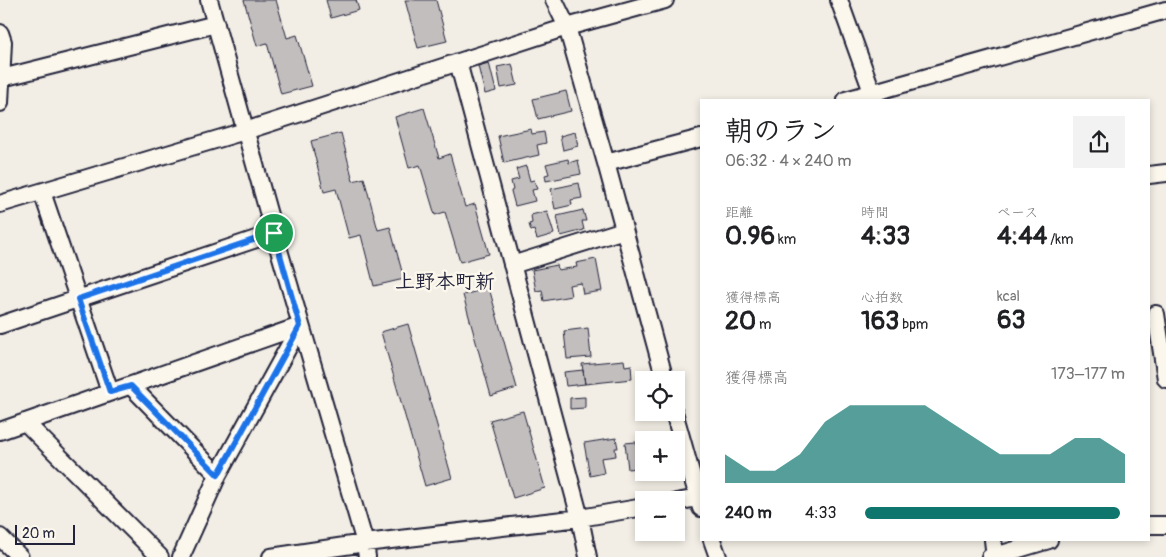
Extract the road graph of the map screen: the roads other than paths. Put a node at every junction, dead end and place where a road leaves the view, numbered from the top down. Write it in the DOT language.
graph roads {
  1 [pos="210,0"];
  2 [pos="554,0"];
  3 [pos="665,0"];
  4 [pos="839,0"];
  5 [pos="1166,10"];
  6 [pos="216,24"];
  7 [pos="567,27"];
  8 [pos="0,33"];
  9 [pos="458,62"];
  10 [pos="2,78"];
  11 [pos="874,96"];
  12 [pos="853,99"];
  13 [pos="0,103"];
  14 [pos="245,131"];
  15 [pos="700,138"];
  16 [pos="606,163"];
  17 [pos="1166,173"];
  18 [pos="1150,175"];
  19 [pos="42,192"];
  20 [pos="0,204"];
  21 [pos="624,230"];
  22 [pos="274,233"];
  23 [pos="512,265"];
  24 [pos="78,299"];
  25 [pos="1157,314"];
  26 [pos="0,325"];
  27 [pos="300,326"];
  28 [pos="663,371"];
  29 [pos="1166,379"];
  30 [pos="131,386"];
  31 [pos="110,392"];
  32 [pos="677,421"];
  33 [pos="25,422"];
  34 [pos="0,431"];
  35 [pos="218,475"];
  36 [pos="685,502"];
  37 [pos="700,503"];
  38 [pos="635,509"];
  39 [pos="580,518"];
  40 [pos="1150,525"];
  41 [pos="1166,525"];
  42 [pos="0,537"];
  43 [pos="712,541"];
  44 [pos="993,541"];
  45 [pos="1046,541"];
  46 [pos="366,550"];
  47 [pos="20,557"];
  48 [pos="160,557"];
  49 [pos="182,557"];
  50 [pos="271,557"];
  51 [pos="588,557"];
  52 [pos="718,557"];
  53 [pos="990,557"];
  54 [pos="995,557"];
  1 -- 6 [label="street"];
  2 -- 7 [label="street"];
  3 -- 7 [label="street"];
  4 -- 11 [label="street"];
  5 -- 11 [label="street"];
  6 -- 10 [label="street"];
  6 -- 14 [label="street"];
  7 -- 9 [label="street"];
  7 -- 16 [label="street"];
  8 -- 10 [label="street"];
  9 -- 14 [label="street"];
  9 -- 23 [label="street"];
  10 -- 13 [label="street"];
  11 -- 12 [label="street"];
  14 -- 19 [label="street"];
  14 -- 22 [label="street"];
  15 -- 16 [label="street"];
  16 -- 21 [label="street"];
  17 -- 18 [label="street"];
  19 -- 20 [label="street"];
  19 -- 24 [label="street"];
  21 -- 23 [label="street"];
  21 -- 28 [label="street"];
  22 -- 24 [label="street"];
  22 -- 27 [label="street"];
  23 -- 39 [label="street"];
  24 -- 26 [label="street"];
  24 -- 31 [label="street"];
  25 -- 29 [label="street"];
  27 -- 30 [label="street"];
  27 -- 35 [label="street"];
  27 -- 46 [label="street"];
  30 -- 31 [label="street"];
  30 -- 35 [label="street"];
  31 -- 33 [label="street"];
  32 -- 37 [label="street"];
  33 -- 34 [label="street"];
  33 -- 48 [label="street"];
  35 -- 49 [label="street"];
  36 -- 37 [label="street"];
  38 -- 39 [label="street"];
  39 -- 46 [label="street"];
  39 -- 51 [label="street"];
  40 -- 41 [label="street"];
  42 -- 47 [label="street"];
  43 -- 52 [label="street"];
  44 -- 54 [label="street"];
  45 -- 54 [label="street"];
  46 -- 50 [label="street"];
  53 -- 54 [label="street"];
}
